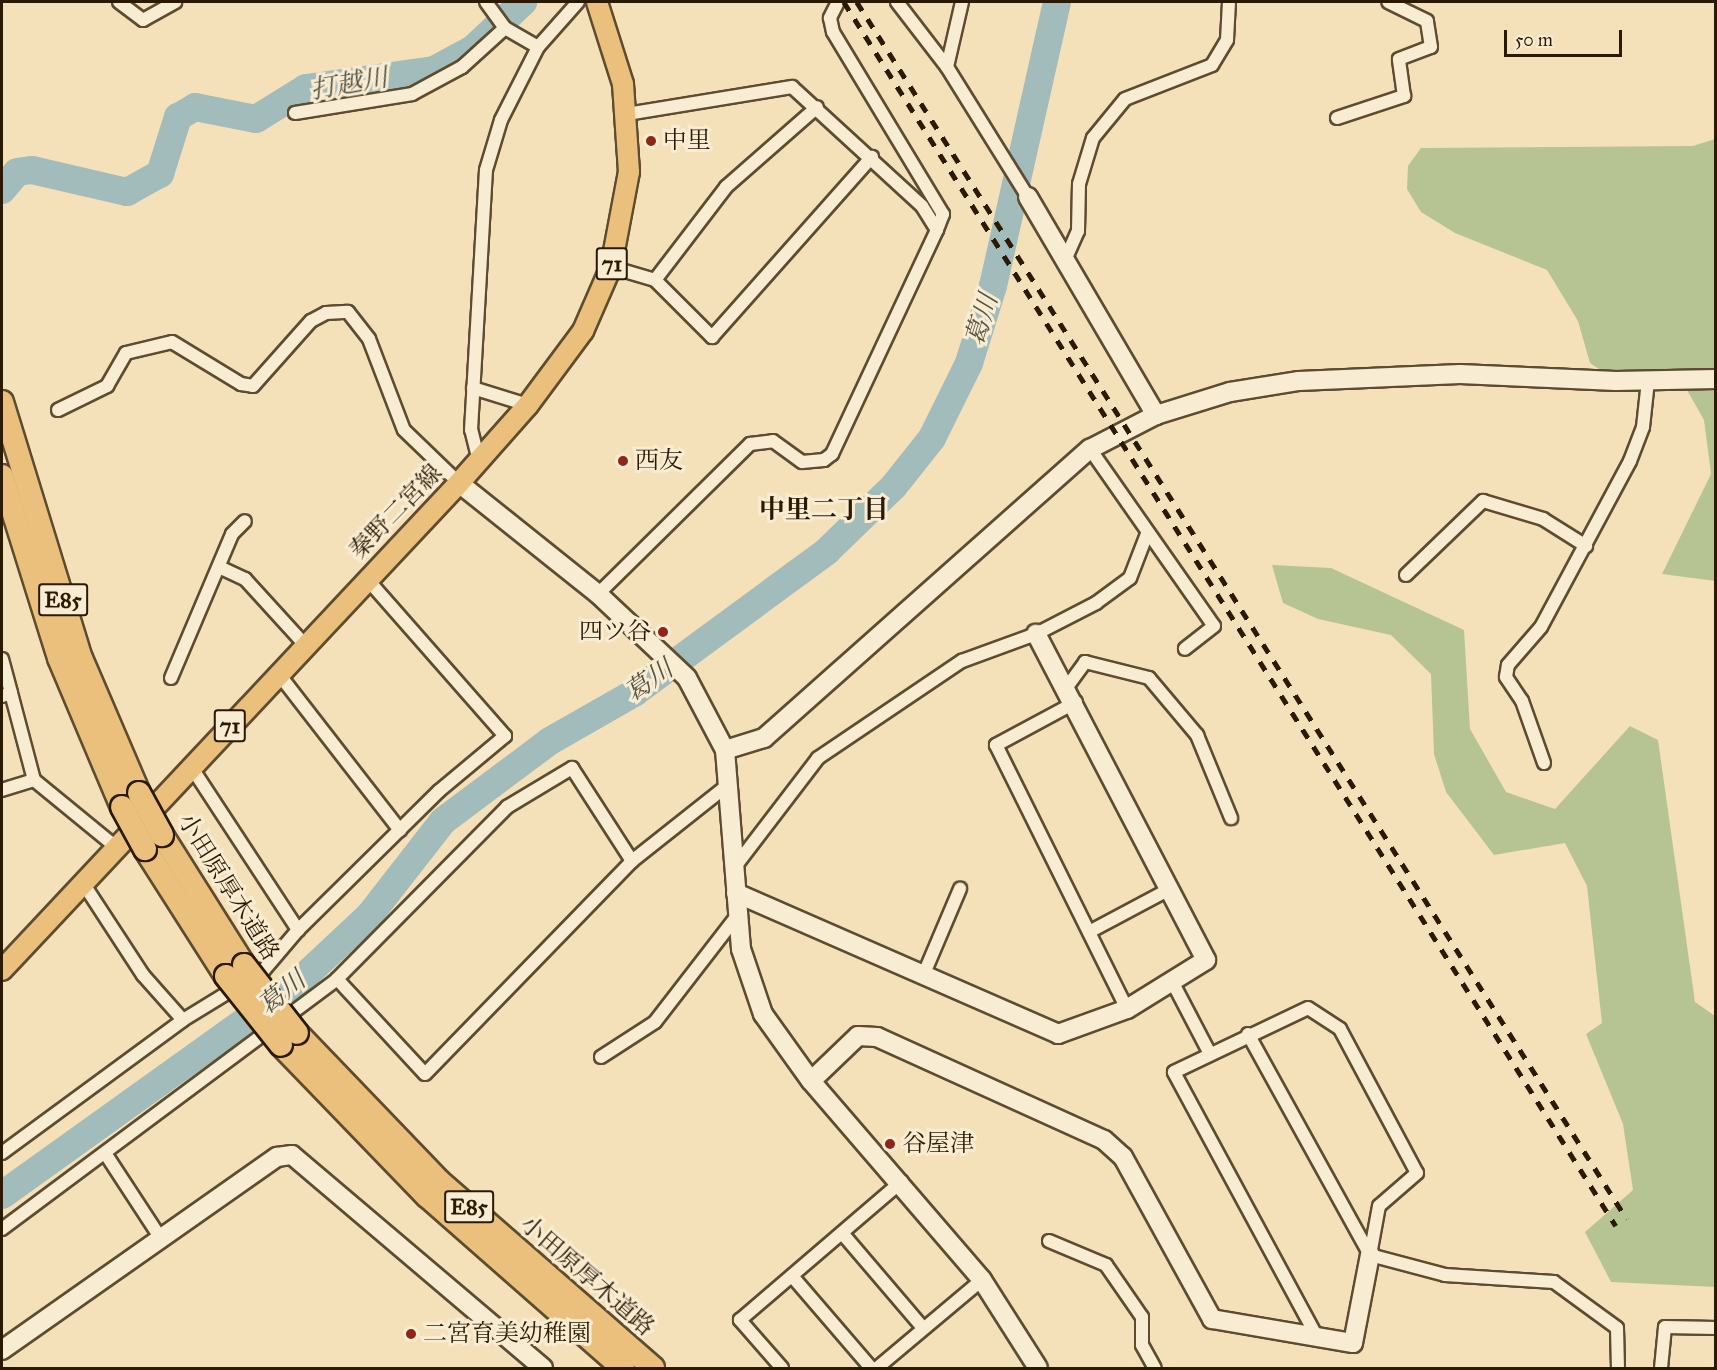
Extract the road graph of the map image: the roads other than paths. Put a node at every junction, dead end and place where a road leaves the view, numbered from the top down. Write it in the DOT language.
graph roads {
  1 [pos="119,2"];
  2 [pos="175,2"];
  3 [pos="486,2"];
  4 [pos="578,2"];
  5 [pos="597,2"];
  6 [pos="838,2"];
  7 [pos="897,2"];
  8 [pos="962,2"];
  9 [pos="1228,2"];
  10 [pos="1388,2"];
  11 [pos="505,28"];
  12 [pos="537,47"];
  13 [pos="947,67"];
  14 [pos="817,107"];
  15 [pos="295,113"];
  16 [pos="628,114"];
  17 [pos="1337,118"];
  18 [pos="872,157"];
  19 [pos="1028,197"];
  20 [pos="937,230"];
  21 [pos="1065,260"];
  22 [pos="611,267"];
  23 [pos="656,280"];
  24 [pos="1716,379"];
  25 [pos="1648,381"];
  26 [pos="473,388"];
  27 [pos="2,402"];
  28 [pos="528,405"];
  29 [pos="58,410"];
  30 [pos="1156,415"];
  31 [pos="1090,449"];
  32 [pos="479,461"];
  33 [pos="2,476"];
  34 [pos="459,483"];
  35 [pos="245,521"];
  36 [pos="1147,534"];
  37 [pos="1586,546"];
  38 [pos="219,567"];
  39 [pos="1406,574"];
  40 [pos="367,579"];
  41 [pos="598,594"];
  42 [pos="1036,634"];
  43 [pos="305,645"];
  44 [pos="1185,649"];
  45 [pos="2,659"];
  46 [pos="278,673"];
  47 [pos="171,678"];
  48 [pos="6,694"];
  49 [pos="1071,694"];
  50 [pos="725,750"];
  51 [pos="1545,762"];
  52 [pos="192,768"];
  53 [pos="34,780"];
  54 [pos="728,785"];
  55 [pos="2,790"];
  56 [pos="131,800"];
  57 [pos="1231,818"];
  58 [pos="400,830"];
  59 [pos="116,847"];
  60 [pos="632,861"];
  61 [pos="734,868"];
  62 [pos="82,883"];
  63 [pos="960,889"];
  64 [pos="1170,889"];
  65 [pos="736,893"];
  66 [pos="737,916"];
  67 [pos="298,930"];
  68 [pos="1089,932"];
  69 [pos="2,970"];
  70 [pos="923,976"];
  71 [pos="337,979"];
  72 [pos="1174,985"];
  73 [pos="1127,1009"];
  74 [pos="183,1020"];
  75 [pos="1248,1034"];
  76 [pos="289,1039"];
  77 [pos="1210,1053"];
  78 [pos="601,1057"];
  79 [pos="810,1081"];
  80 [pos="2,1153"];
  81 [pos="105,1153"];
  82 [pos="902,1181"];
  83 [pos="2,1229"];
  84 [pos="842,1233"];
  85 [pos="160,1238"];
  86 [pos="1049,1241"];
  87 [pos="1370,1255"];
  88 [pos="792,1276"];
  89 [pos="982,1280"];
  90 [pos="923,1328"];
  91 [pos="1716,1328"];
  92 [pos="1317,1337"];
  93 [pos="2,1350"];
  94 [pos="543,1368"];
  95 [pos="623,1368"];
  96 [pos="653,1368"];
  97 [pos="782,1368"];
  98 [pos="871,1368"];
  99 [pos="878,1368"];
  100 [pos="1038,1368"];
  101 [pos="1155,1368"];
  102 [pos="1618,1368"];
  103 [pos="1661,1368"];
  1 -- 2 [label="street"];
  3 -- 11 [label="street"];
  4 -- 12 [label="street"];
  5 -- 16 [label="main road, 秦野二宮線 / 71"];
  6 -- 20 [label="street"];
  7 -- 13 [label="street"];
  8 -- 13 [label="street"];
  9 -- 21 [label="street"];
  10 -- 17 [label="street"];
  11 -- 12 [label="street"];
  11 -- 15 [label="street"];
  12 -- 26 [label="street"];
  13 -- 19 [label="street"];
  14 -- 16 [label="street"];
  14 -- 18 [label="street"];
  14 -- 23 [label="street"];
  16 -- 22 [label="main road, 秦野二宮線 / 71"];
  18 -- 20 [label="street"];
  18 -- 23 [label="street"];
  19 -- 21 [label="street"];
  20 -- 41 [label="street"];
  21 -- 30 [label="street"];
  22 -- 23 [label="street"];
  22 -- 28 [label="main road, 秦野二宮線 / 71"];
  24 -- 25 [label="street"];
  25 -- 30 [label="street"];
  25 -- 37 [label="street"];
  26 -- 28 [label="street"];
  26 -- 32 [label="street"];
  27 -- 56 [label="highway, 小田原厚木道路 / E85"];
  28 -- 32 [label="main road, 秦野二宮線 / 71"];
  29 -- 34 [label="street"];
  30 -- 31 [label="street"];
  31 -- 36 [label="street"];
  31 -- 50 [label="street"];
  32 -- 34 [label="main road, 秦野二宮線 / 71"];
  33 -- 56 [label="highway, 小田原厚木道路 / E85"];
  34 -- 40 [label="main road, 秦野二宮線 / 71"];
  34 -- 41 [label="street"];
  35 -- 38 [label="street"];
  36 -- 42 [label="street"];
  36 -- 44 [label="street"];
  37 -- 39 [label="street"];
  37 -- 51 [label="street"];
  38 -- 43 [label="street"];
  38 -- 47 [label="street"];
  40 -- 43 [label="main road, 秦野二宮線 / 71"];
  40 -- 58 [label="street"];
  41 -- 50 [label="street"];
  42 -- 49 [label="street"];
  42 -- 61 [label="street"];
  43 -- 46 [label="main road, 秦野二宮線 / 71"];
  45 -- 48 [label="street"];
  46 -- 52 [label="main road, 秦野二宮線 / 71"];
  46 -- 58 [label="street"];
  48 -- 53 [label="street"];
  49 -- 57 [label="street"];
  49 -- 64 [label="street"];
  49 -- 68 [label="street"];
  50 -- 54 [label="street"];
  52 -- 59 [label="main road, 秦野二宮線 / 71"];
  52 -- 67 [label="street"];
  53 -- 55 [label="street"];
  53 -- 59 [label="street"];
  54 -- 60 [label="street"];
  54 -- 61 [label="street"];
  56 -- 76 [label="highway, 小田原厚木道路 / E85, bridge"];
  58 -- 67 [label="street"];
  59 -- 62 [label="main road, 秦野二宮線 / 71"];
  60 -- 71 [label="street"];
  60 -- 71 [label="street"];
  61 -- 65 [label="street"];
  62 -- 69 [label="main road, 秦野二宮線 / 71"];
  62 -- 74 [label="street"];
  63 -- 70 [label="street"];
  64 -- 68 [label="street"];
  64 -- 72 [label="street"];
  65 -- 66 [label="street"];
  65 -- 70 [label="street"];
  66 -- 78 [label="street"];
  66 -- 79 [label="street"];
  67 -- 74 [label="street"];
  68 -- 73 [label="street"];
  70 -- 73 [label="street"];
  71 -- 81 [label="street"];
  72 -- 73 [label="street"];
  72 -- 77 [label="street"];
  74 -- 80 [label="street"];
  75 -- 77 [label="street"];
  75 -- 87 [label="street"];
  75 -- 87 [label="street"];
  76 -- 95 [label="highway, 小田原厚木道路 / E85"];
  76 -- 96 [label="highway, 小田原厚木道路 / E85"];
  77 -- 92 [label="street"];
  79 -- 82 [label="street"];
  79 -- 92 [label="street"];
  81 -- 83 [label="street"];
  81 -- 85 [label="street"];
  82 -- 84 [label="street"];
  82 -- 89 [label="street"];
  84 -- 88 [label="street"];
  84 -- 90 [label="street"];
  85 -- 93 [label="street"];
  85 -- 94 [label="street"];
  86 -- 101 [label="street"];
  87 -- 92 [label="street"];
  87 -- 102 [label="street"];
  88 -- 97 [label="street"];
  88 -- 98 [label="street"];
  89 -- 90 [label="street"];
  89 -- 100 [label="street"];
  90 -- 99 [label="street"];
  91 -- 103 [label="street"];
}
